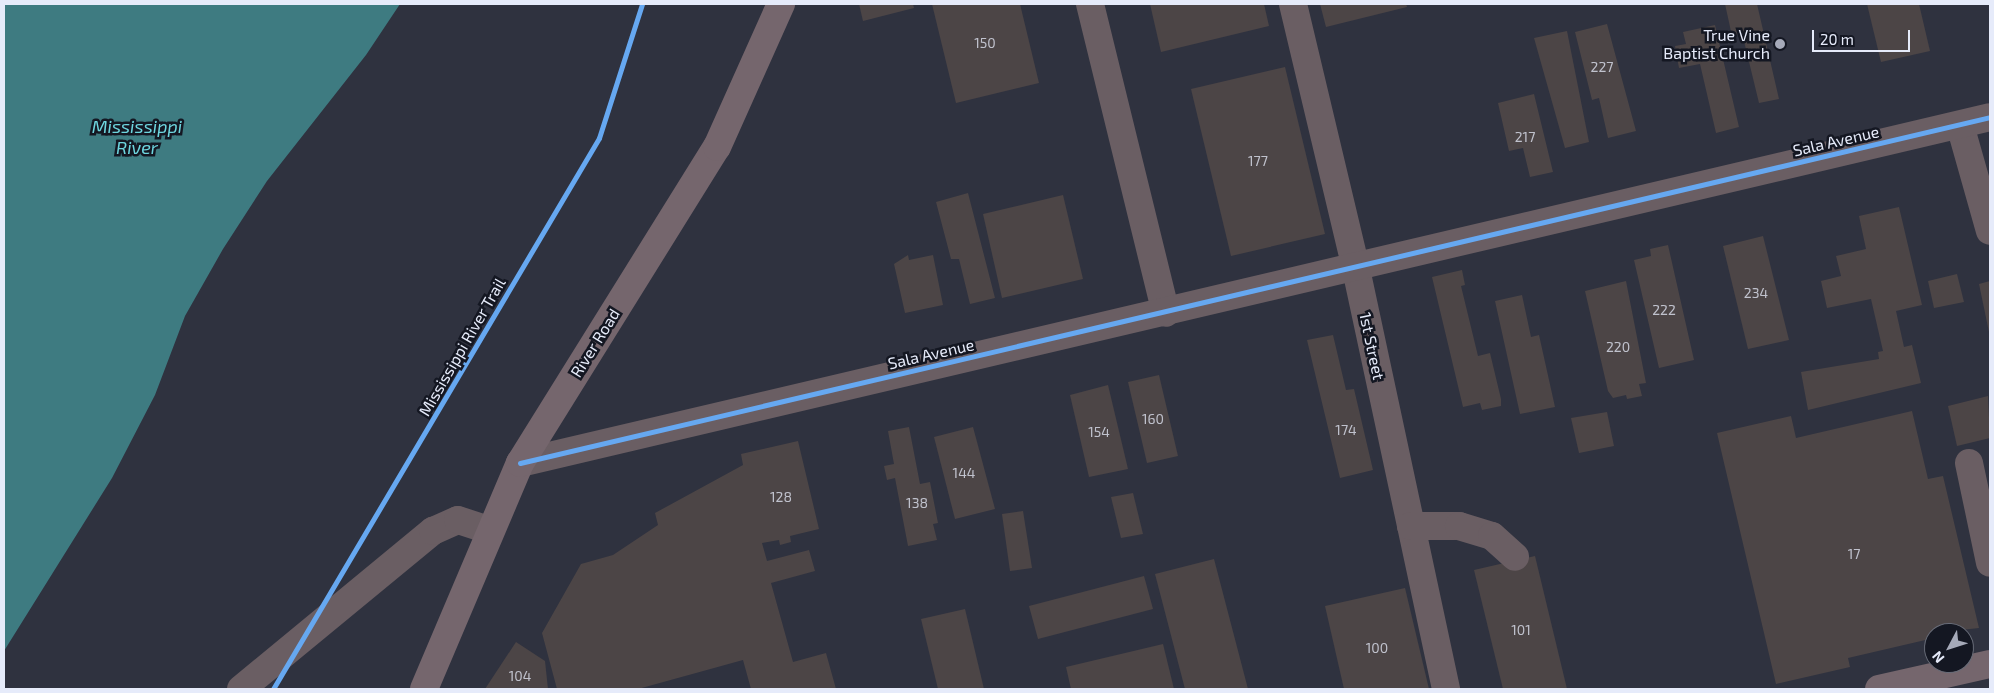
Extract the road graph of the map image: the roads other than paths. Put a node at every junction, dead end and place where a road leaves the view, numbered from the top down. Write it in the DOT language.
graph roads {
  1 [pos="782,4"];
  2 [pos="1090,4"];
  3 [pos="1293,4"];
  4 [pos="1990,117"];
  5 [pos="1960,124"];
  6 [pos="1990,231"];
  7 [pos="1356,269"];
  8 [pos="1166,313"];
  9 [pos="520,463"];
  10 [pos="1969,464"];
  11 [pos="1411,526"];
  12 [pos="489,530"];
  13 [pos="1515,558"];
  14 [pos="1990,563"];
  15 [pos="1990,664"];
  16 [pos="241,689"];
  17 [pos="424,689"];
  18 [pos="1446,689"];
  19 [pos="1879,689"];
  1 -- 9 [label="main road, River Road"];
  2 -- 8 [label="street"];
  3 -- 7 [label="street, 1st Street"];
  4 -- 5 [label="street, Sala Avenue"];
  5 -- 6 [label="street"];
  5 -- 7 [label="street, Sala Avenue"];
  7 -- 8 [label="street, Sala Avenue"];
  7 -- 11 [label="street, 1st Street"];
  8 -- 9 [label="street, Sala Avenue"];
  9 -- 12 [label="main road, River Road"];
  10 -- 14 [label="street"];
  11 -- 13 [label="street"];
  11 -- 18 [label="street, 1st Street"];
  12 -- 16 [label="street"];
  12 -- 17 [label="main road, River Road"];
  15 -- 19 [label="main road"];
}
